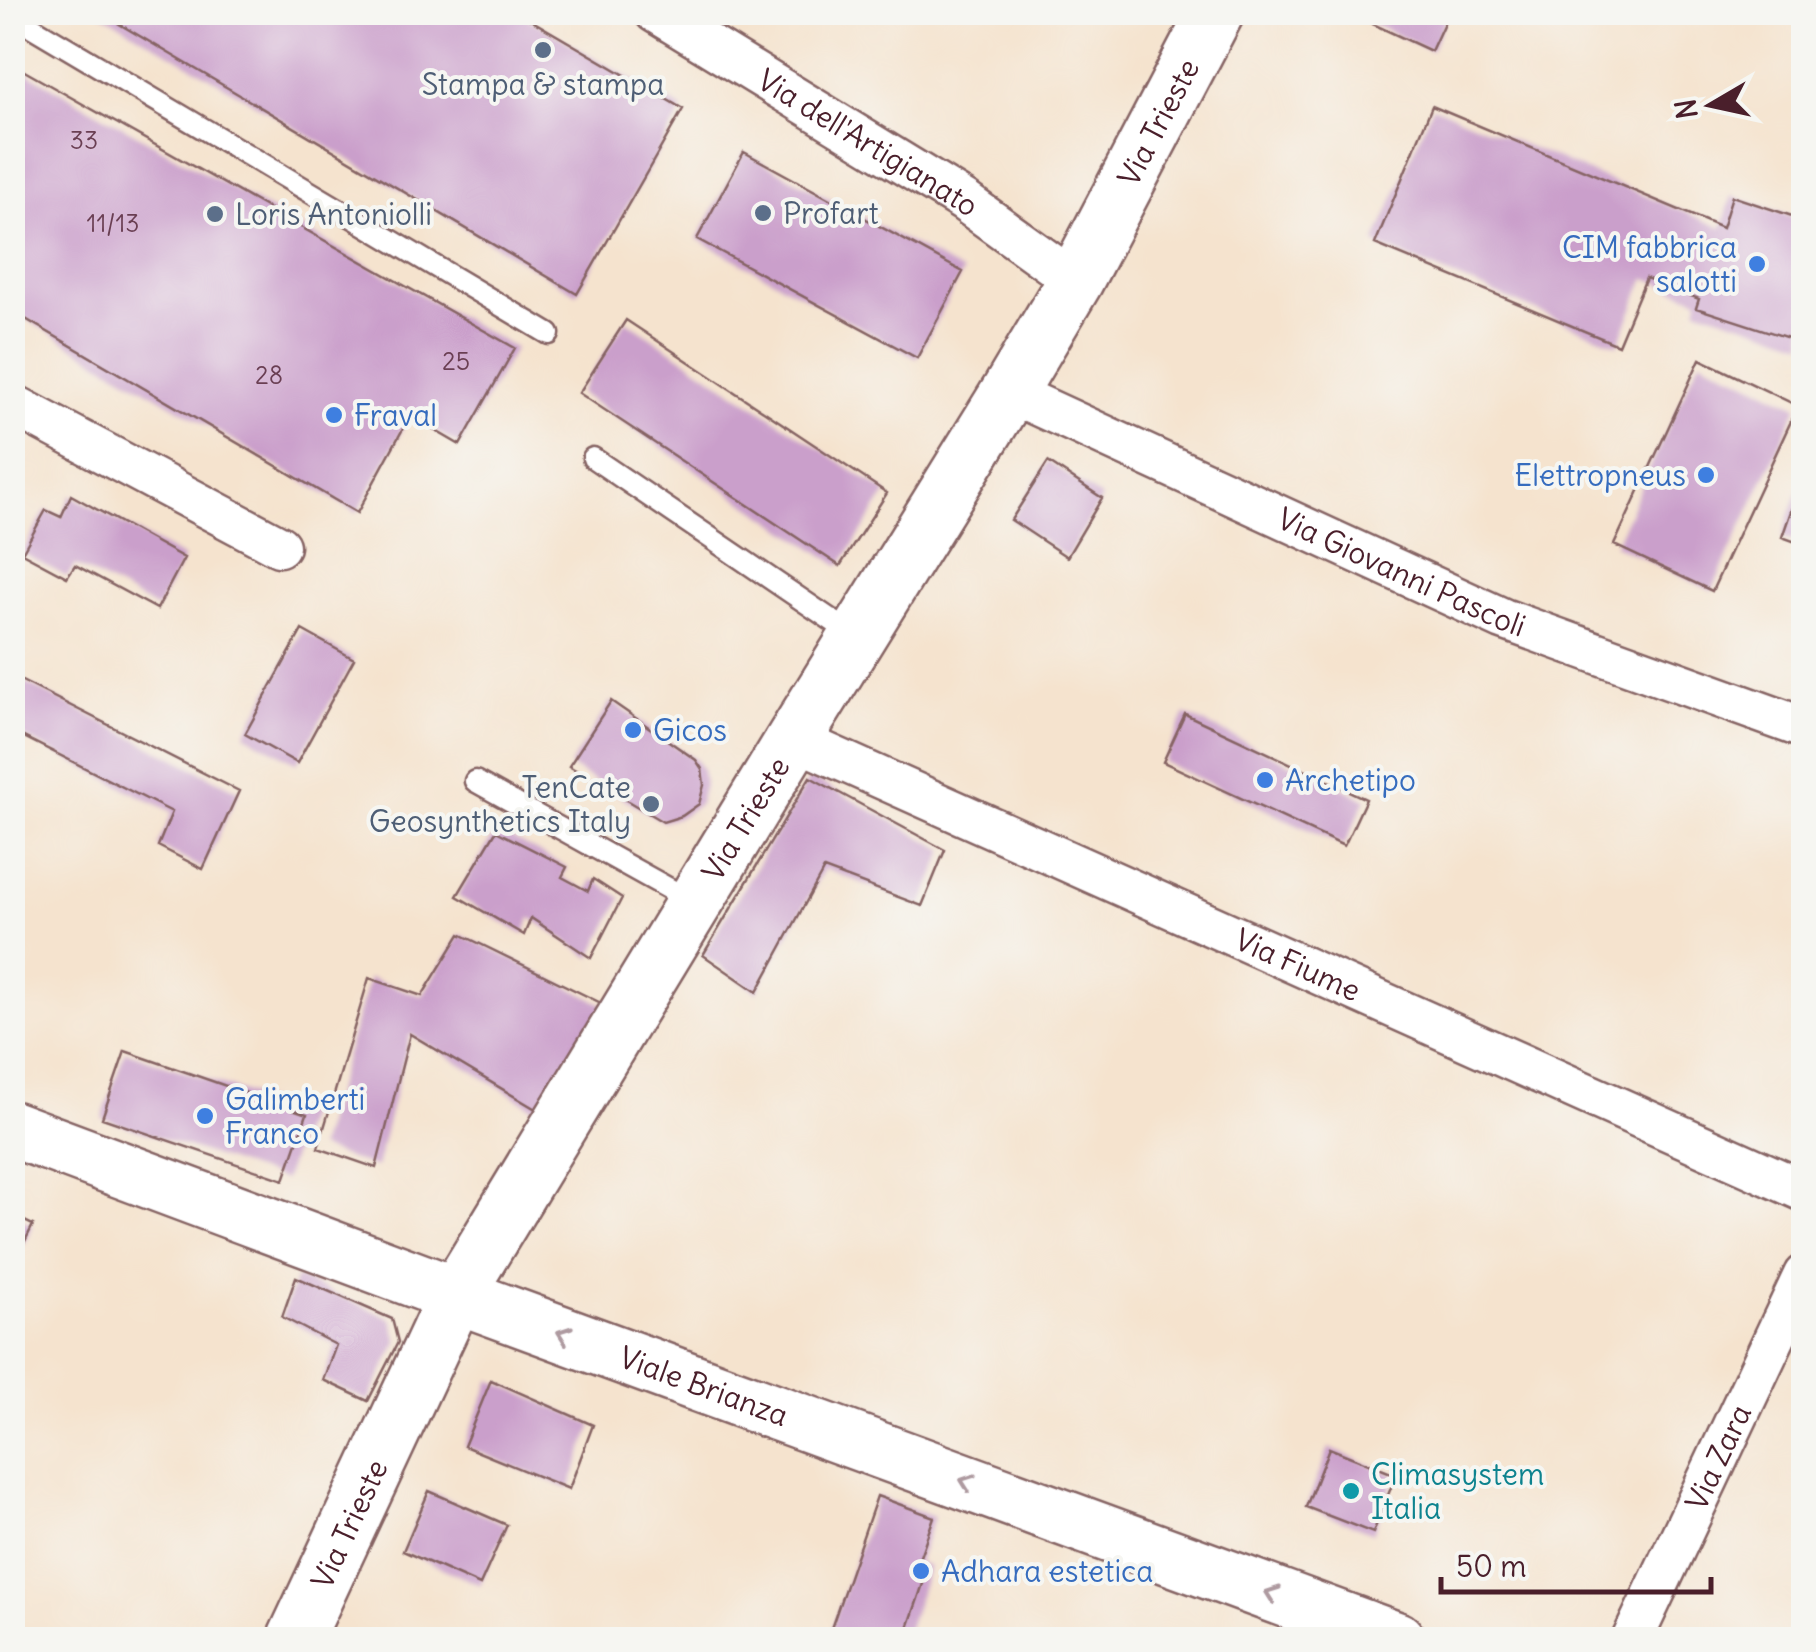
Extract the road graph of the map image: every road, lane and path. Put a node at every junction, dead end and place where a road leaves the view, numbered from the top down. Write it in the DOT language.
graph roads {
  1 [pos="655,12"];
  2 [pos="1216,12"];
  3 [pos="12,15"];
  4 [pos="1075,281"];
  5 [pos="549,334"];
  6 [pos="1009,392"];
  7 [pos="12,404"];
  8 [pos="593,458"];
  9 [pos="279,546"];
  10 [pos="857,638"];
  11 [pos="1804,728"];
  12 [pos="794,739"];
  13 [pos="475,782"];
  14 [pos="694,903"];
  15 [pos="12,1129"];
  16 [pos="1804,1191"];
  17 [pos="1804,1274"];
  18 [pos="456,1295"];
  19 [pos="296,1640"];
  20 [pos="1397,1640"];
  21 [pos="1632,1640"];
  1 -- 4 [label="street, Via dell'Artigianato"];
  2 -- 4 [label="street, Via Trieste"];
  3 -- 5 [label="lane"];
  4 -- 6 [label="street, Via Trieste"];
  6 -- 10 [label="street, Via Trieste"];
  6 -- 11 [label="street, Via Giovanni Pascoli"];
  7 -- 9 [label="street"];
  8 -- 10 [label="lane"];
  10 -- 12 [label="street, Via Trieste"];
  12 -- 14 [label="street, Via Trieste"];
  12 -- 16 [label="street, Via Fiume"];
  13 -- 14 [label="lane"];
  14 -- 18 [label="street, Via Trieste"];
  15 -- 18 [label="street, Viale Brianza"];
  17 -- 21 [label="street, Via Zara"];
  18 -- 19 [label="street, Via Trieste"];
  20 -- 18 [label="street, Viale Brianza, one-way"];
}
